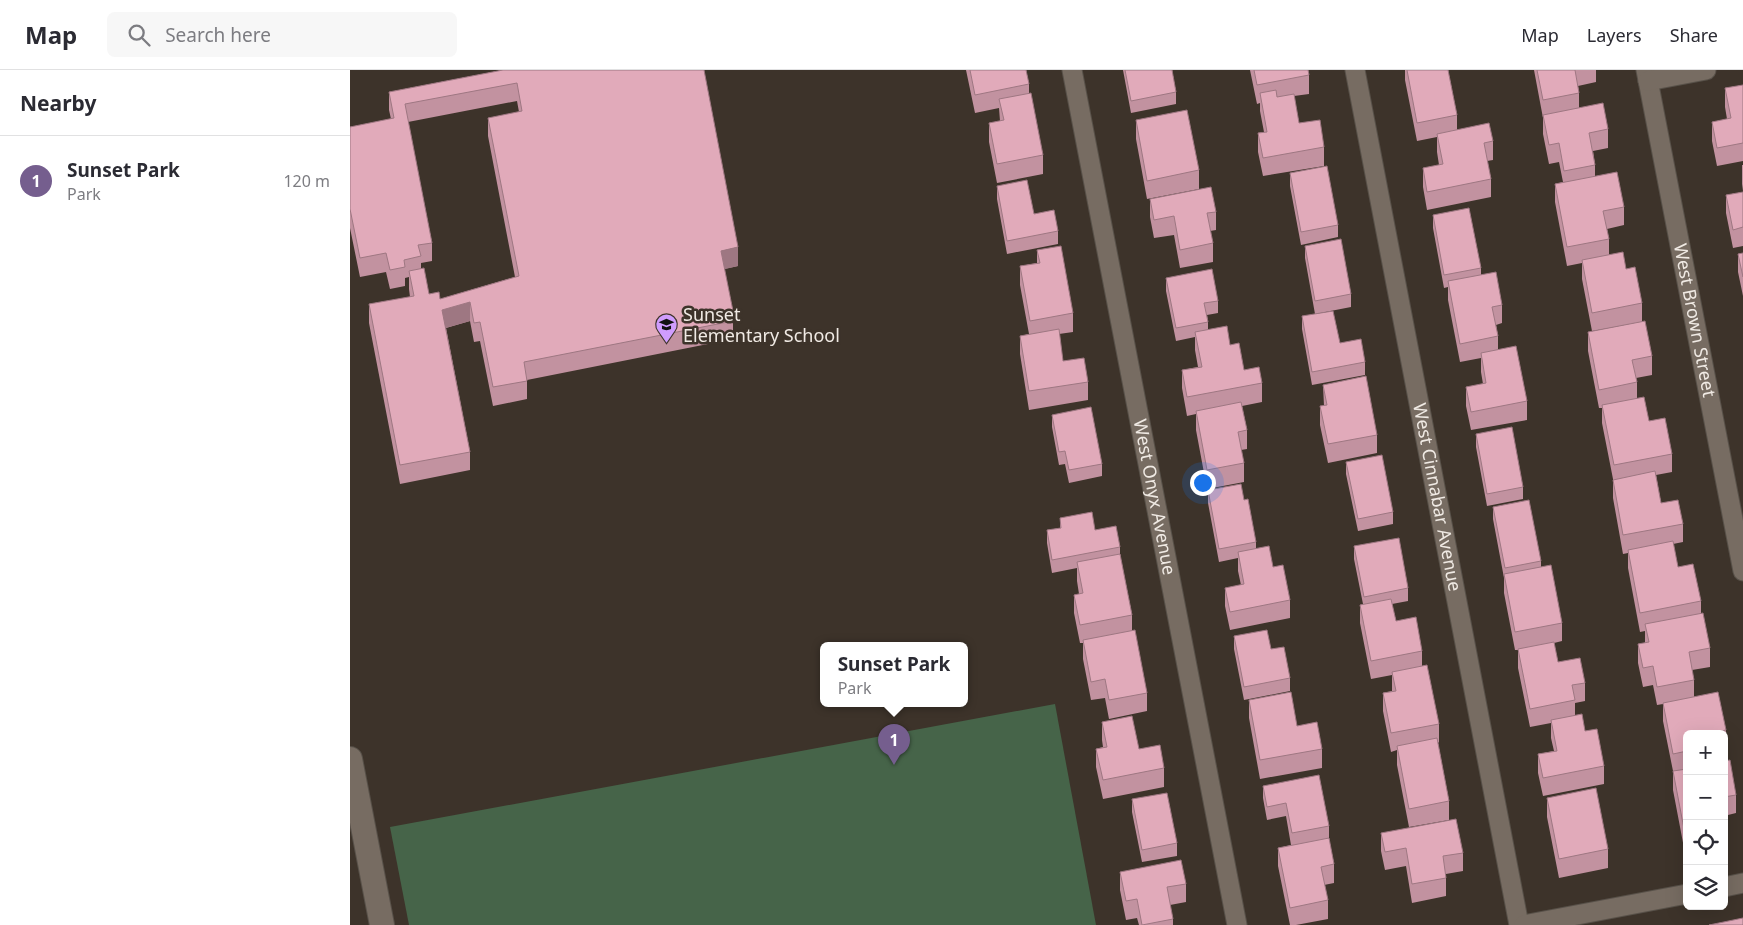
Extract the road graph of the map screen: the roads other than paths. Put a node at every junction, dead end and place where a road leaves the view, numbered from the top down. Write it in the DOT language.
graph roads {
  1 [pos="1072,70"];
  2 [pos="1355,70"];
  3 [pos="1706,70"];
  4 [pos="1647,76"];
  5 [pos="1743,571"];
  6 [pos="350,759"];
  7 [pos="1743,883"];
  8 [pos="1728,886"];
  9 [pos="1683,895"];
  10 [pos="382,925"];
  11 [pos="1237,925"];
  12 [pos="1519,925"];
  13 [pos="1524,925"];
  1 -- 11 [label="street, West Onyx Avenue"];
  2 -- 12 [label="street, West Cinnabar Avenue"];
  3 -- 4 [label="street"];
  4 -- 5 [label="street, West Brown Street"];
  6 -- 10 [label="street"];
  7 -- 8 [label="street"];
  9 -- 13 [label="street"];
}
